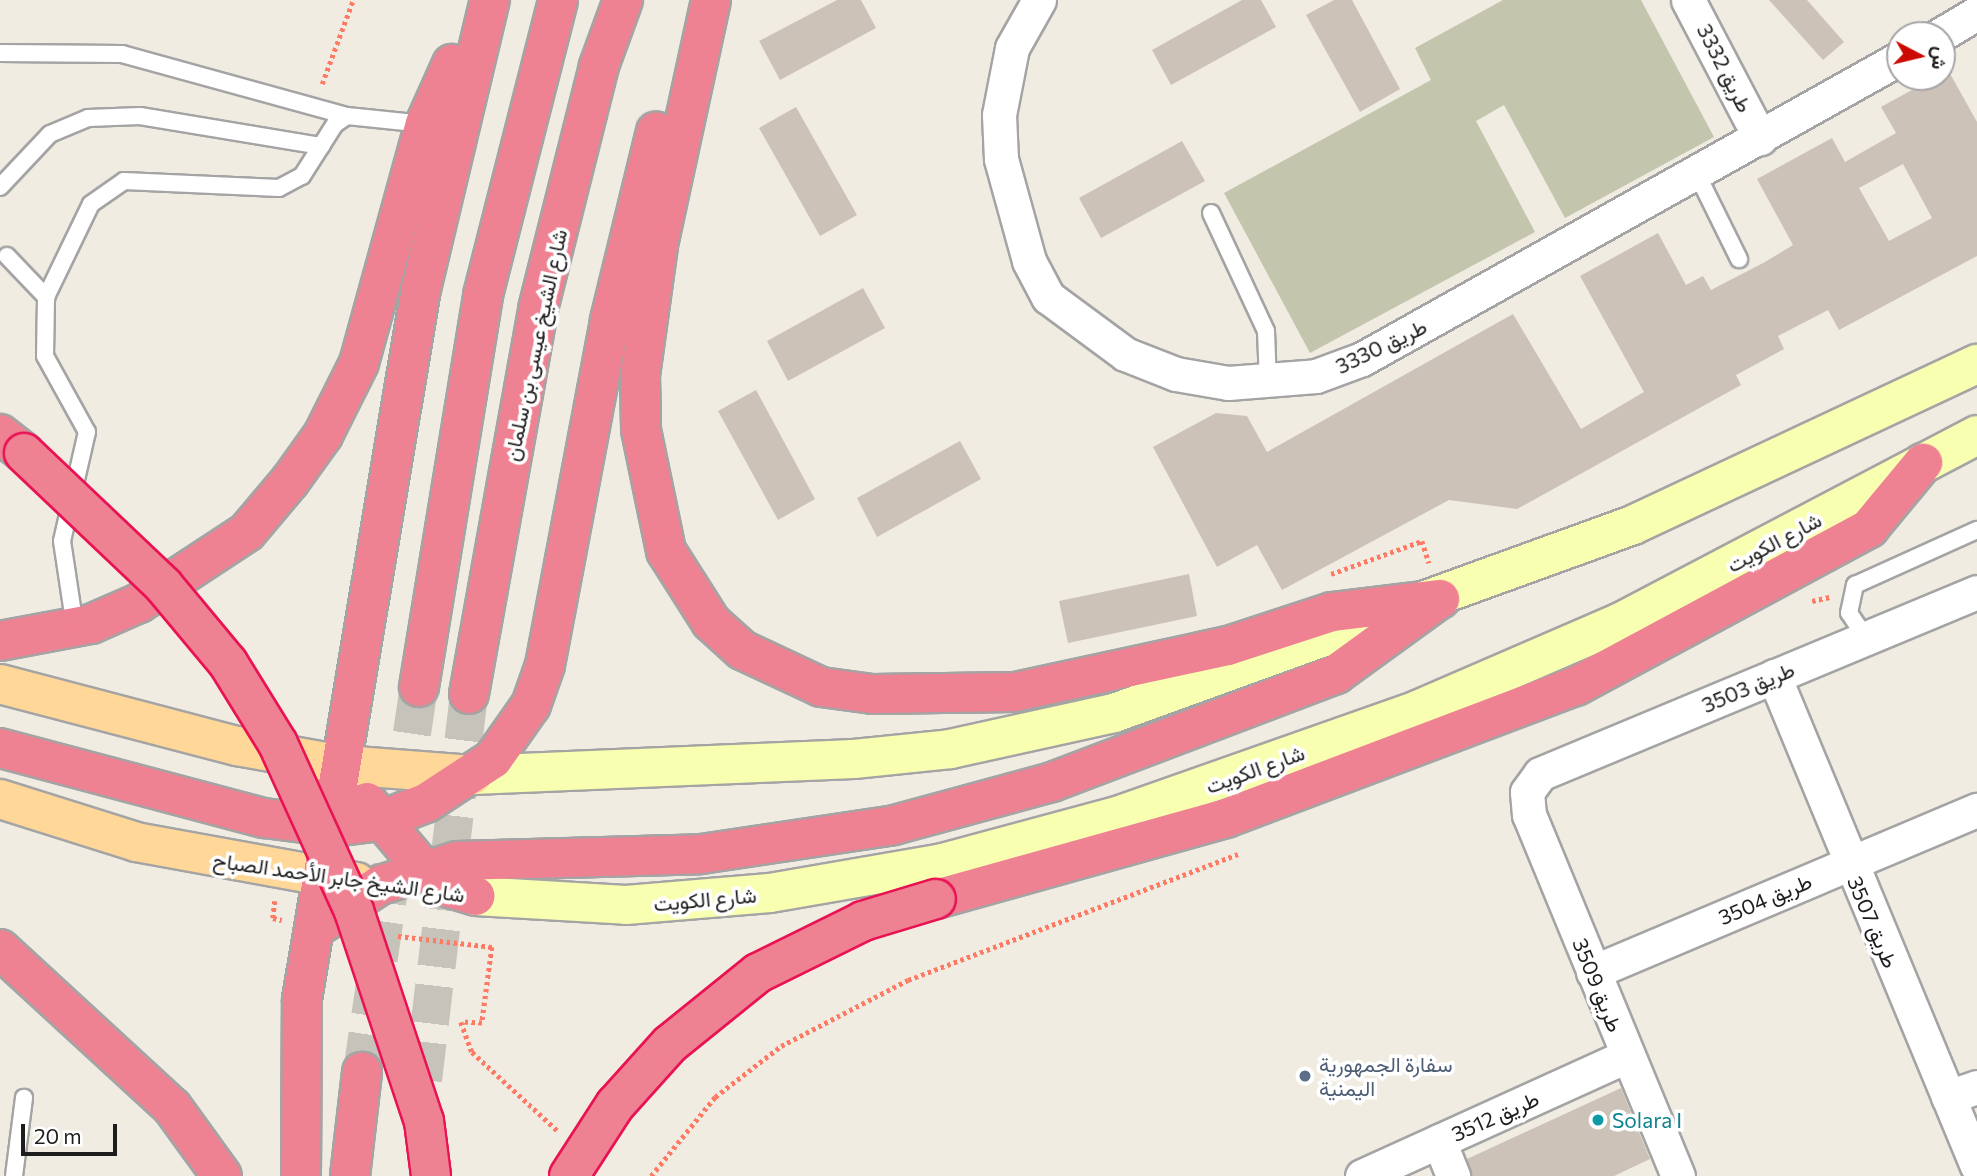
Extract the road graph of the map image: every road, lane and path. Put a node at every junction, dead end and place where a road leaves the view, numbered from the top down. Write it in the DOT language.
graph roads {
  1 [pos="353,0"];
  2 [pos="477,0"];
  3 [pos="490,0"];
  4 [pos="558,0"];
  5 [pos="623,0"];
  6 [pos="695,0"];
  7 [pos="711,0"];
  8 [pos="1039,0"];
  9 [pos="1688,0"];
  10 [pos="1977,13"];
  11 [pos="1956,25"];
  12 [pos="0,53"];
  13 [pos="1886,66"];
  14 [pos="315,107"];
  15 [pos="347,116"];
  16 [pos="425,124"];
  17 [pos="1760,138"];
  18 [pos="322,146"];
  19 [pos="1697,174"];
  20 [pos="0,187"];
  21 [pos="1211,213"];
  22 [pos="7,256"];
  23 [pos="1739,259"];
  24 [pos="46,297"];
  25 [pos="1977,364"];
  26 [pos="1268,384"];
  27 [pos="0,434"];
  28 [pos="1977,435"];
  29 [pos="1923,463"];
  30 [pos="1977,530"];
  31 [pos="1324,576"];
  32 [pos="1977,592"];
  33 [pos="1849,593"];
  34 [pos="1440,599"];
  35 [pos="1799,605"];
  36 [pos="75,627"];
  37 [pos="1866,638"];
  38 [pos="0,641"];
  39 [pos="1774,677"];
  40 [pos="0,684"];
  41 [pos="419,687"];
  42 [pos="469,694"];
  43 [pos="0,748"];
  44 [pos="343,765"];
  45 [pos="473,775"];
  46 [pos="1527,792"];
  47 [pos="0,799"];
  48 [pos="1977,810"];
  49 [pos="379,821"];
  50 [pos="334,827"];
  51 [pos="1243,852"];
  52 [pos="1848,863"];
  53 [pos="424,870"];
  54 [pos="326,877"];
  55 [pos="380,885"];
  56 [pos="476,896"];
  57 [pos="317,927"];
  58 [pos="385,935"];
  59 [pos="0,949"];
  60 [pos="1593,972"];
  61 [pos="1627,1056"];
  62 [pos="362,1072"];
  63 [pos="423,1080"];
  64 [pos="1963,1092"];
  65 [pos="24,1098"];
  66 [pos="1439,1141"];
  67 [pos="569,1158"];
  68 [pos="1977,1166"];
  69 [pos="14,1176"];
  70 [pos="222,1176"];
  71 [pos="301,1176"];
  72 [pos="350,1176"];
  73 [pos="412,1176"];
  74 [pos="431,1176"];
  75 [pos="651,1176"];
  76 [pos="1362,1176"];
  77 [pos="1454,1176"];
  78 [pos="1678,1176"];
  1 -- 14 [label="path"];
  2 -- 16 [label="highway"];
  3 -- 44 [label="highway"];
  4 -- 41 [label="highway"];
  5 -- 42 [label="highway, شارع الشيخ عيسى بن سلمان"];
  6 -- 45 [label="highway"];
  7 -- 34 [label="highway"];
  8 -- 26 [label="street, طريق 3330"];
  9 -- 17 [label="street, طريق 3332"];
  10 -- 11 [label="street"];
  12 -- 14 [label="lane"];
  13 -- 17 [label="street, طريق 3330"];
  14 -- 15 [label="lane"];
  15 -- 16 [label="lane"];
  15 -- 18 [label="lane"];
  16 -- 36 [label="highway"];
  17 -- 19 [label="street, طريق 3330"];
  18 -- 20 [label="lane"];
  18 -- 24 [label="lane"];
  19 -- 23 [label="lane"];
  19 -- 26 [label="street, طريق 3330"];
  21 -- 26 [label="lane"];
  22 -- 24 [label="lane"];
  24 -- 36 [label="lane"];
  25 -- 34 [label="main road"];
  27 -- 74 [label="highway, bridge"];
  28 -- 29 [label="main road, شارع الكويت"];
  29 -- 56 [label="main road, شارع الكويت"];
  29 -- 67 [label="highway, bridge"];
  30 -- 33 [label="lane"];
  31 -- 34 [label="path"];
  32 -- 37 [label="street, طريق 3503"];
  33 -- 35 [label="path"];
  33 -- 37 [label="lane"];
  34 -- 45 [label="main road"];
  34 -- 53 [label="highway"];
  36 -- 38 [label="highway"];
  37 -- 39 [label="street, طريق 3503"];
  39 -- 46 [label="street, طريق 3503"];
  39 -- 52 [label="street, طريق 3507"];
  40 -- 44 [label="main road"];
  43 -- 50 [label="highway"];
  44 -- 45 [label="main road"];
  44 -- 49 [label="highway"];
  44 -- 50 [label="highway"];
  45 -- 49 [label="highway"];
  46 -- 60 [label="street, طريق 3509"];
  47 -- 54 [label="main road, شارع الشيخ جابر الأحمد الصباح"];
  48 -- 52 [label="street, طريق 3504"];
  49 -- 50 [label="highway"];
  49 -- 53 [label="highway"];
  50 -- 54 [label="highway"];
  51 -- 75 [label="path"];
  52 -- 60 [label="street, طريق 3504"];
  52 -- 64 [label="street, طريق 3507"];
  53 -- 55 [label="highway"];
  53 -- 56 [label="highway"];
  54 -- 55 [label="main road, شارع الشيخ جابر الأحمد الصباح"];
  54 -- 57 [label="highway"];
  55 -- 56 [label="main road, شارع الشيخ جابر الأحمد الصباح"];
  55 -- 57 [label="highway"];
  57 -- 71 [label="highway"];
  58 -- 67 [label="path"];
  59 -- 70 [label="highway"];
  60 -- 61 [label="street, طريق 3509"];
  61 -- 66 [label="street, طريق 3512"];
  61 -- 78 [label="street, طريق 3509"];
  62 -- 72 [label="highway"];
  63 -- 73 [label="highway"];
  64 -- 68 [label="street, طريق 3507"];
  65 -- 69 [label="lane"];
  66 -- 76 [label="street, طريق 3512"];
  66 -- 77 [label="street"];
}
